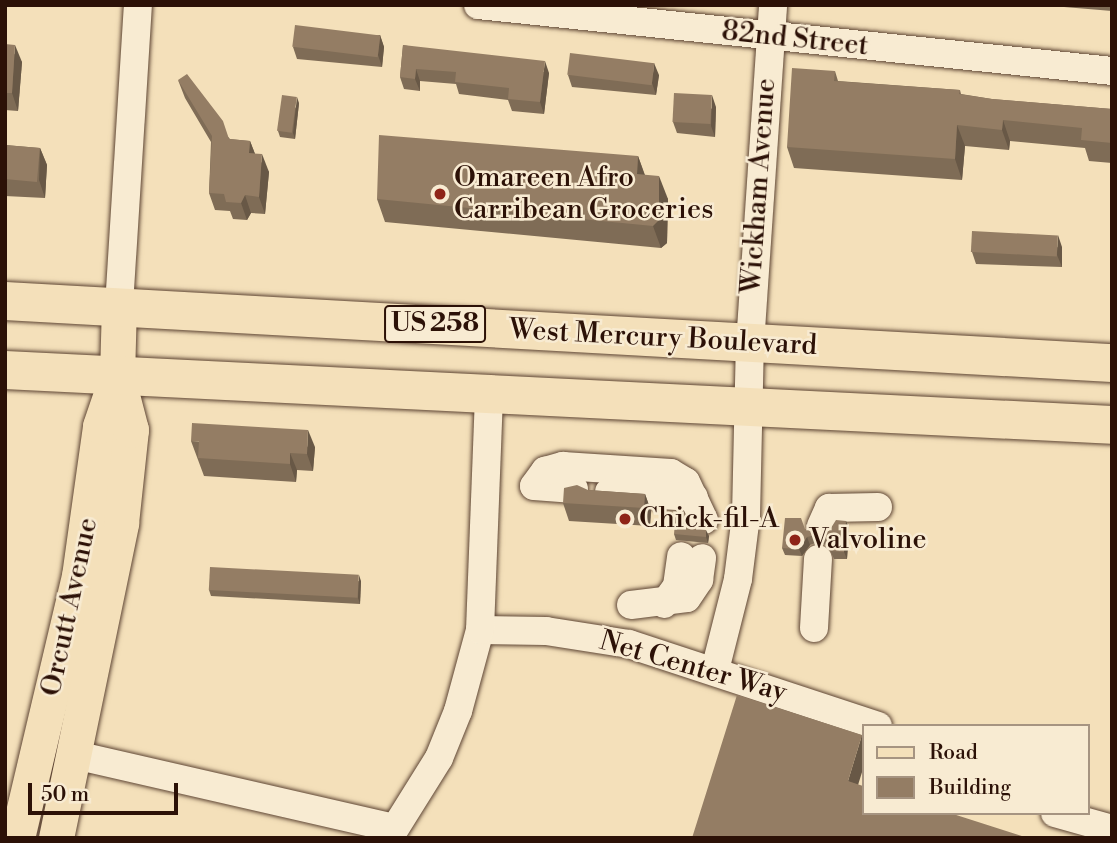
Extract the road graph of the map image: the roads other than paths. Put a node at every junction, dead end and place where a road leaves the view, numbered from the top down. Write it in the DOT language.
graph roads {
  1 [pos="138,5"];
  2 [pos="478,5"];
  3 [pos="773,5"];
  4 [pos="769,37"];
  5 [pos="1112,71"];
  6 [pos="5,301"];
  7 [pos="119,306"];
  8 [pos="750,344"];
  9 [pos="1112,363"];
  10 [pos="5,370"];
  11 [pos="117,376"];
  12 [pos="489,395"];
  13 [pos="750,409"];
  14 [pos="1112,425"];
  15 [pos="878,507"];
  16 [pos="694,513"];
  17 [pos="821,526"];
  18 [pos="691,557"];
  19 [pos="818,559"];
  20 [pos="631,605"];
  21 [pos="814,628"];
  22 [pos="480,630"];
  23 [pos="715,670"];
  24 [pos="872,724"];
  25 [pos="41,736"];
  26 [pos="75,755"];
  27 [pos="1062,815"];
  28 [pos="1112,830"];
  29 [pos="391,833"];
  30 [pos="17,838"];
  31 [pos="55,838"];
  1 -- 7 [label="street, Orcutt Avenue"];
  2 -- 4 [label="street, 82nd Street"];
  3 -- 4 [label="street, Wickham Avenue"];
  4 -- 5 [label="street, 82nd Street"];
  4 -- 8 [label="street, Wickham Avenue"];
  6 -- 7 [label="highway, West Mercury Boulevard / US 258"];
  7 -- 8 [label="highway, West Mercury Boulevard / US 258"];
  7 -- 11 [label="main road, Orcutt Avenue"];
  8 -- 9 [label="highway, West Mercury Boulevard / US 258"];
  8 -- 13 [label="street, Wickham Avenue"];
  10 -- 11 [label="highway"];
  11 -- 12 [label="highway"];
  11 -- 25 [label="main road, Orcutt Avenue"];
  11 -- 26 [label="main road, Orcutt Avenue"];
  12 -- 13 [label="highway"];
  12 -- 22 [label="street"];
  13 -- 14 [label="highway"];
  13 -- 23 [label="street, Wickham Avenue"];
  15 -- 17 [label="street"];
  16 -- 16 [label="street"];
  18 -- 20 [label="street"];
  19 -- 21 [label="street"];
  22 -- 23 [label="street, Net Center Way"];
  22 -- 29 [label="street"];
  23 -- 24 [label="street, Net Center Way"];
  25 -- 30 [label="main road, Orcutt Avenue"];
  25 -- 31 [label="main road"];
  26 -- 29 [label="street"];
  26 -- 31 [label="main road, Orcutt Avenue"];
  27 -- 28 [label="street"];
}
